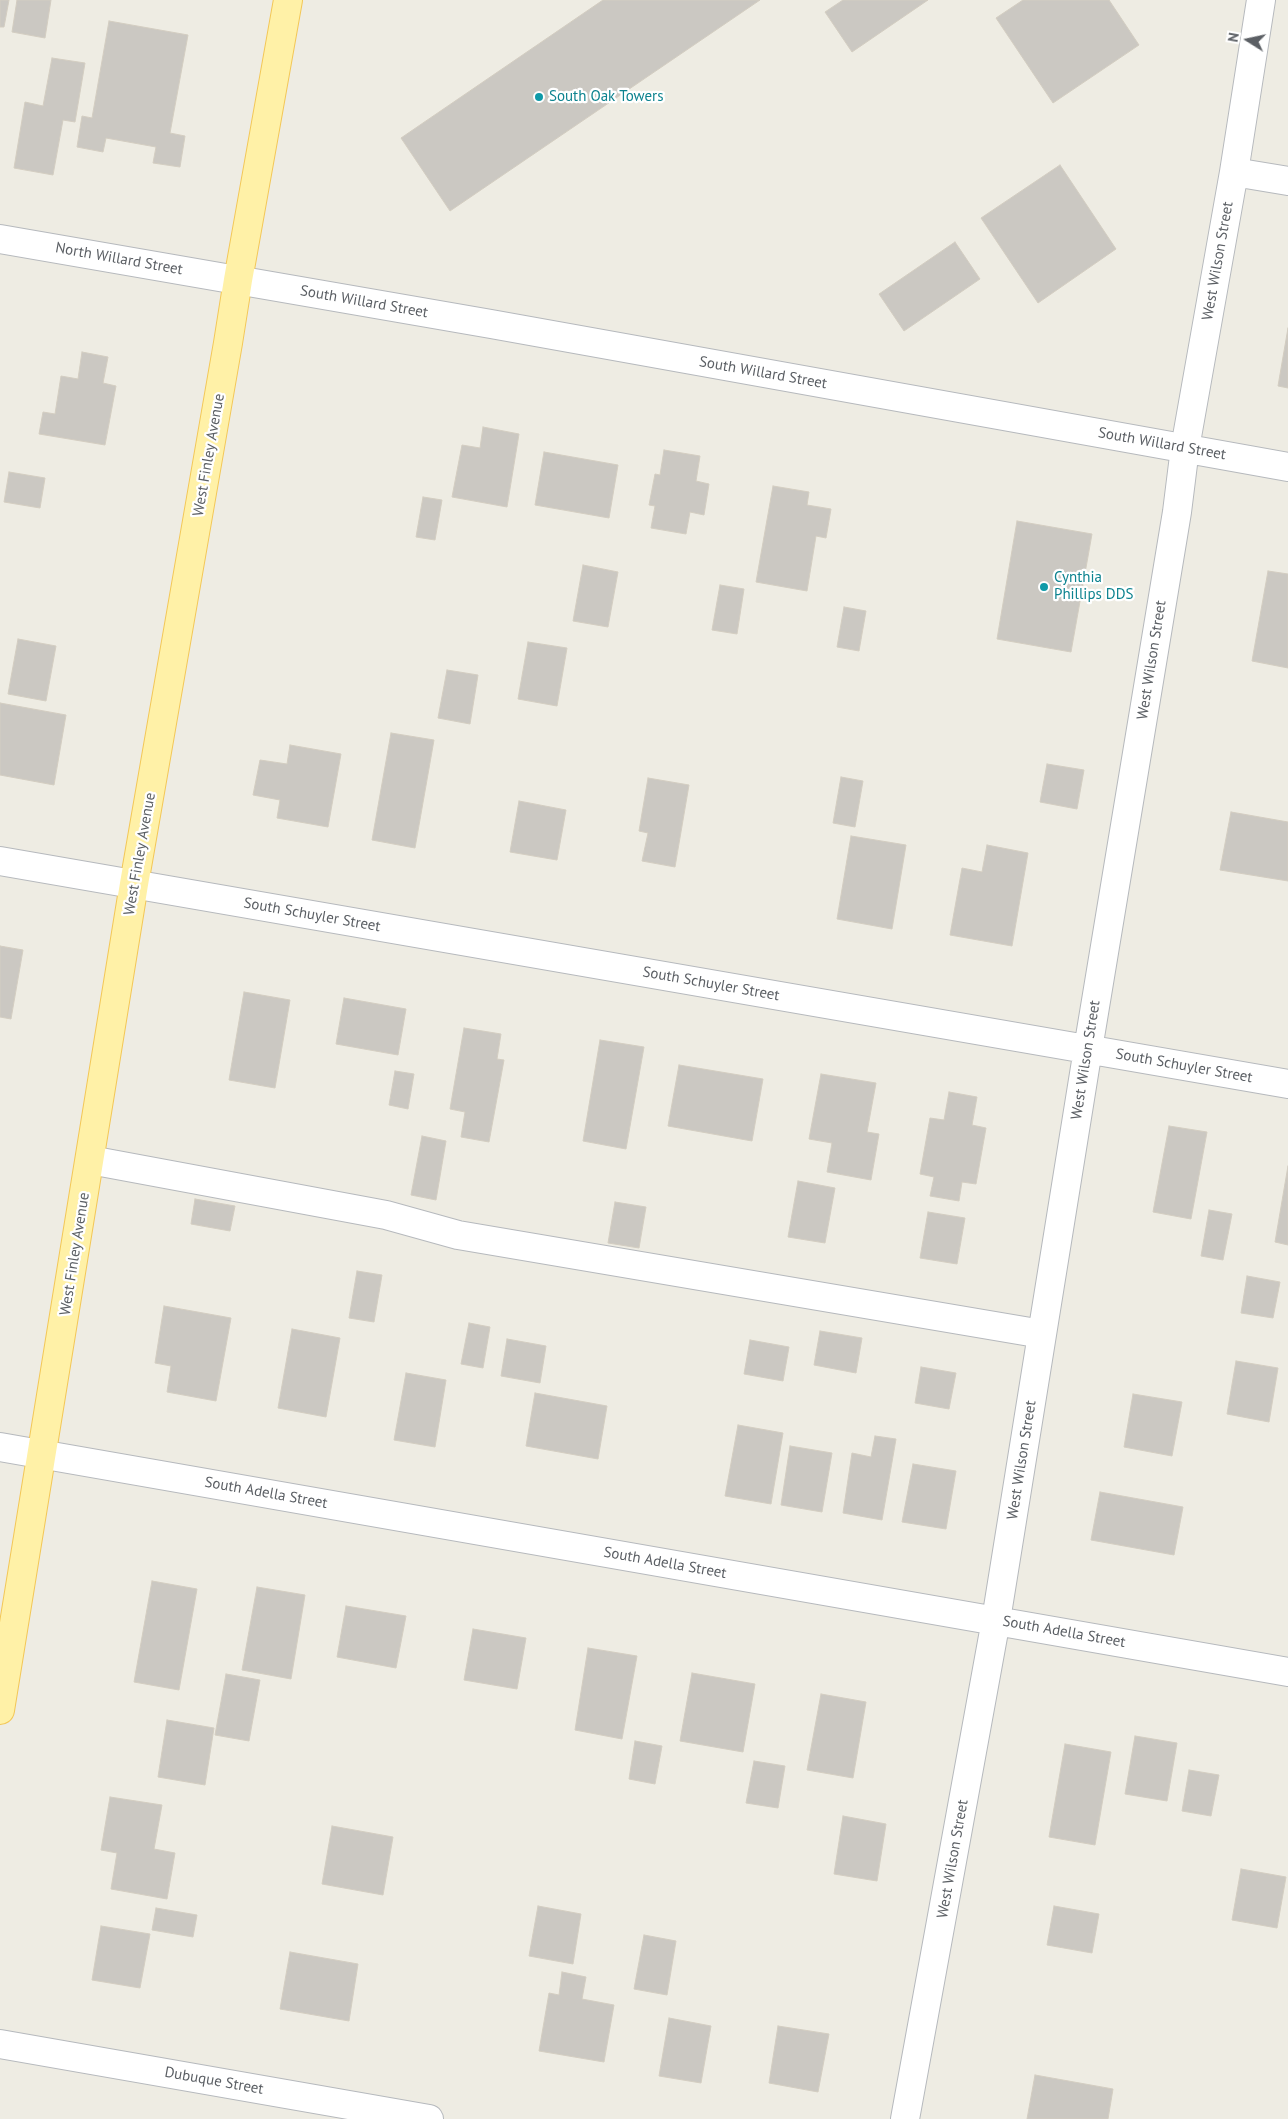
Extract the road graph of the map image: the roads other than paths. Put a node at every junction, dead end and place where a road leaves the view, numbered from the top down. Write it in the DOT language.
graph roads {
  1 [pos="288,0"];
  2 [pos="1261,0"];
  3 [pos="1234,172"];
  4 [pos="1288,181"];
  5 [pos="0,239"];
  6 [pos="238,280"];
  7 [pos="1185,448"];
  8 [pos="1288,466"];
  9 [pos="0,861"];
  10 [pos="134,884"];
  11 [pos="1088,1049"];
  12 [pos="1288,1084"];
  13 [pos="90,1160"];
  14 [pos="1042,1334"];
  15 [pos="0,1447"];
  16 [pos="42,1454"];
  17 [pos="996,1620"];
  18 [pos="1288,1672"];
  19 [pos="0,1710"];
  20 [pos="0,2044"];
  21 [pos="429,2119"];
  22 [pos="905,2119"];
  1 -- 6 [label="main road, West Finley Avenue"];
  2 -- 3 [label="street, West Wilson Street"];
  3 -- 4 [label="street"];
  3 -- 7 [label="street, West Wilson Street"];
  5 -- 6 [label="street, North Willard Street"];
  6 -- 7 [label="street, South Willard Street"];
  6 -- 10 [label="main road, West Finley Avenue"];
  7 -- 8 [label="street, South Willard Street"];
  7 -- 11 [label="street, West Wilson Street"];
  9 -- 10 [label="street, South Schuyler Street"];
  10 -- 11 [label="street, South Schuyler Street"];
  10 -- 13 [label="main road, West Finley Avenue"];
  11 -- 12 [label="street, South Schuyler Street"];
  11 -- 14 [label="street, West Wilson Street"];
  13 -- 14 [label="street"];
  13 -- 16 [label="main road, West Finley Avenue"];
  14 -- 17 [label="street, West Wilson Street"];
  15 -- 16 [label="street, South Adella Street"];
  16 -- 17 [label="street, South Adella Street"];
  16 -- 19 [label="main road, West Finley Avenue"];
  17 -- 18 [label="street, South Adella Street"];
  17 -- 22 [label="street, West Wilson Street"];
  20 -- 21 [label="street, Dubuque Street"];
}
